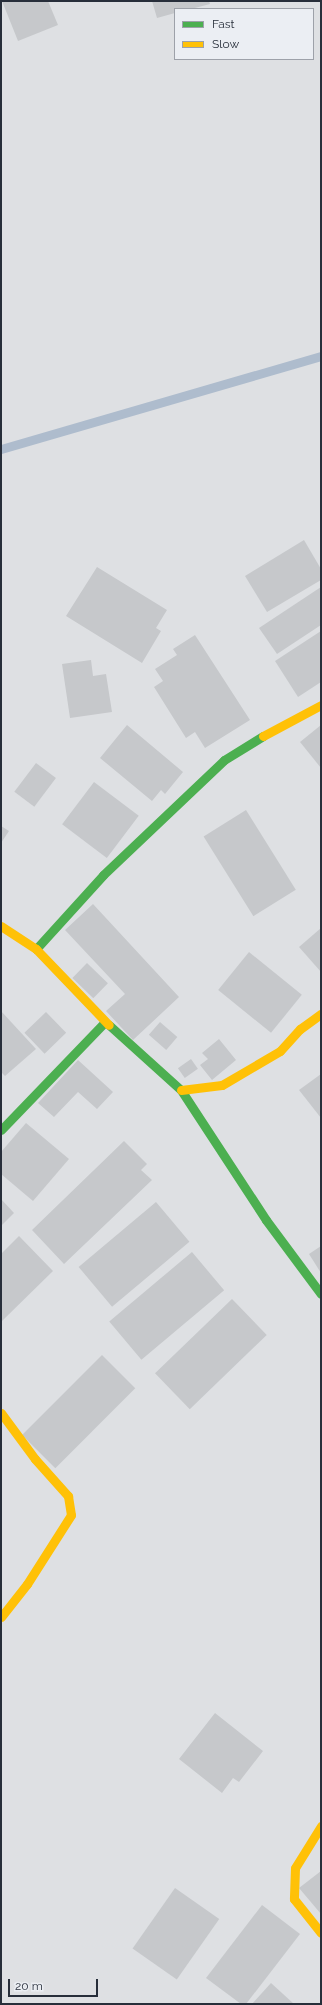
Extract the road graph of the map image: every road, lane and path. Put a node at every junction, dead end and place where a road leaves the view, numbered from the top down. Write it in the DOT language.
graph roads {
  1 [pos="321,705"];
  2 [pos="1,926"];
  3 [pos="36,949"];
  4 [pos="321,1014"];
  5 [pos="105,1022"];
  6 [pos="181,1090"];
  7 [pos="1,1130"];
  8 [pos="321,1294"];
  9 [pos="1,1413"];
  10 [pos="1,1617"];
  11 [pos="321,1826"];
  12 [pos="321,1933"];
  1 -- 3 [label="street"];
  2 -- 3 [label="street"];
  3 -- 5 [label="street"];
  4 -- 6 [label="street"];
  5 -- 6 [label="street"];
  5 -- 7 [label="street"];
  6 -- 8 [label="street"];
  9 -- 10 [label="street"];
  11 -- 12 [label="street"];
}
